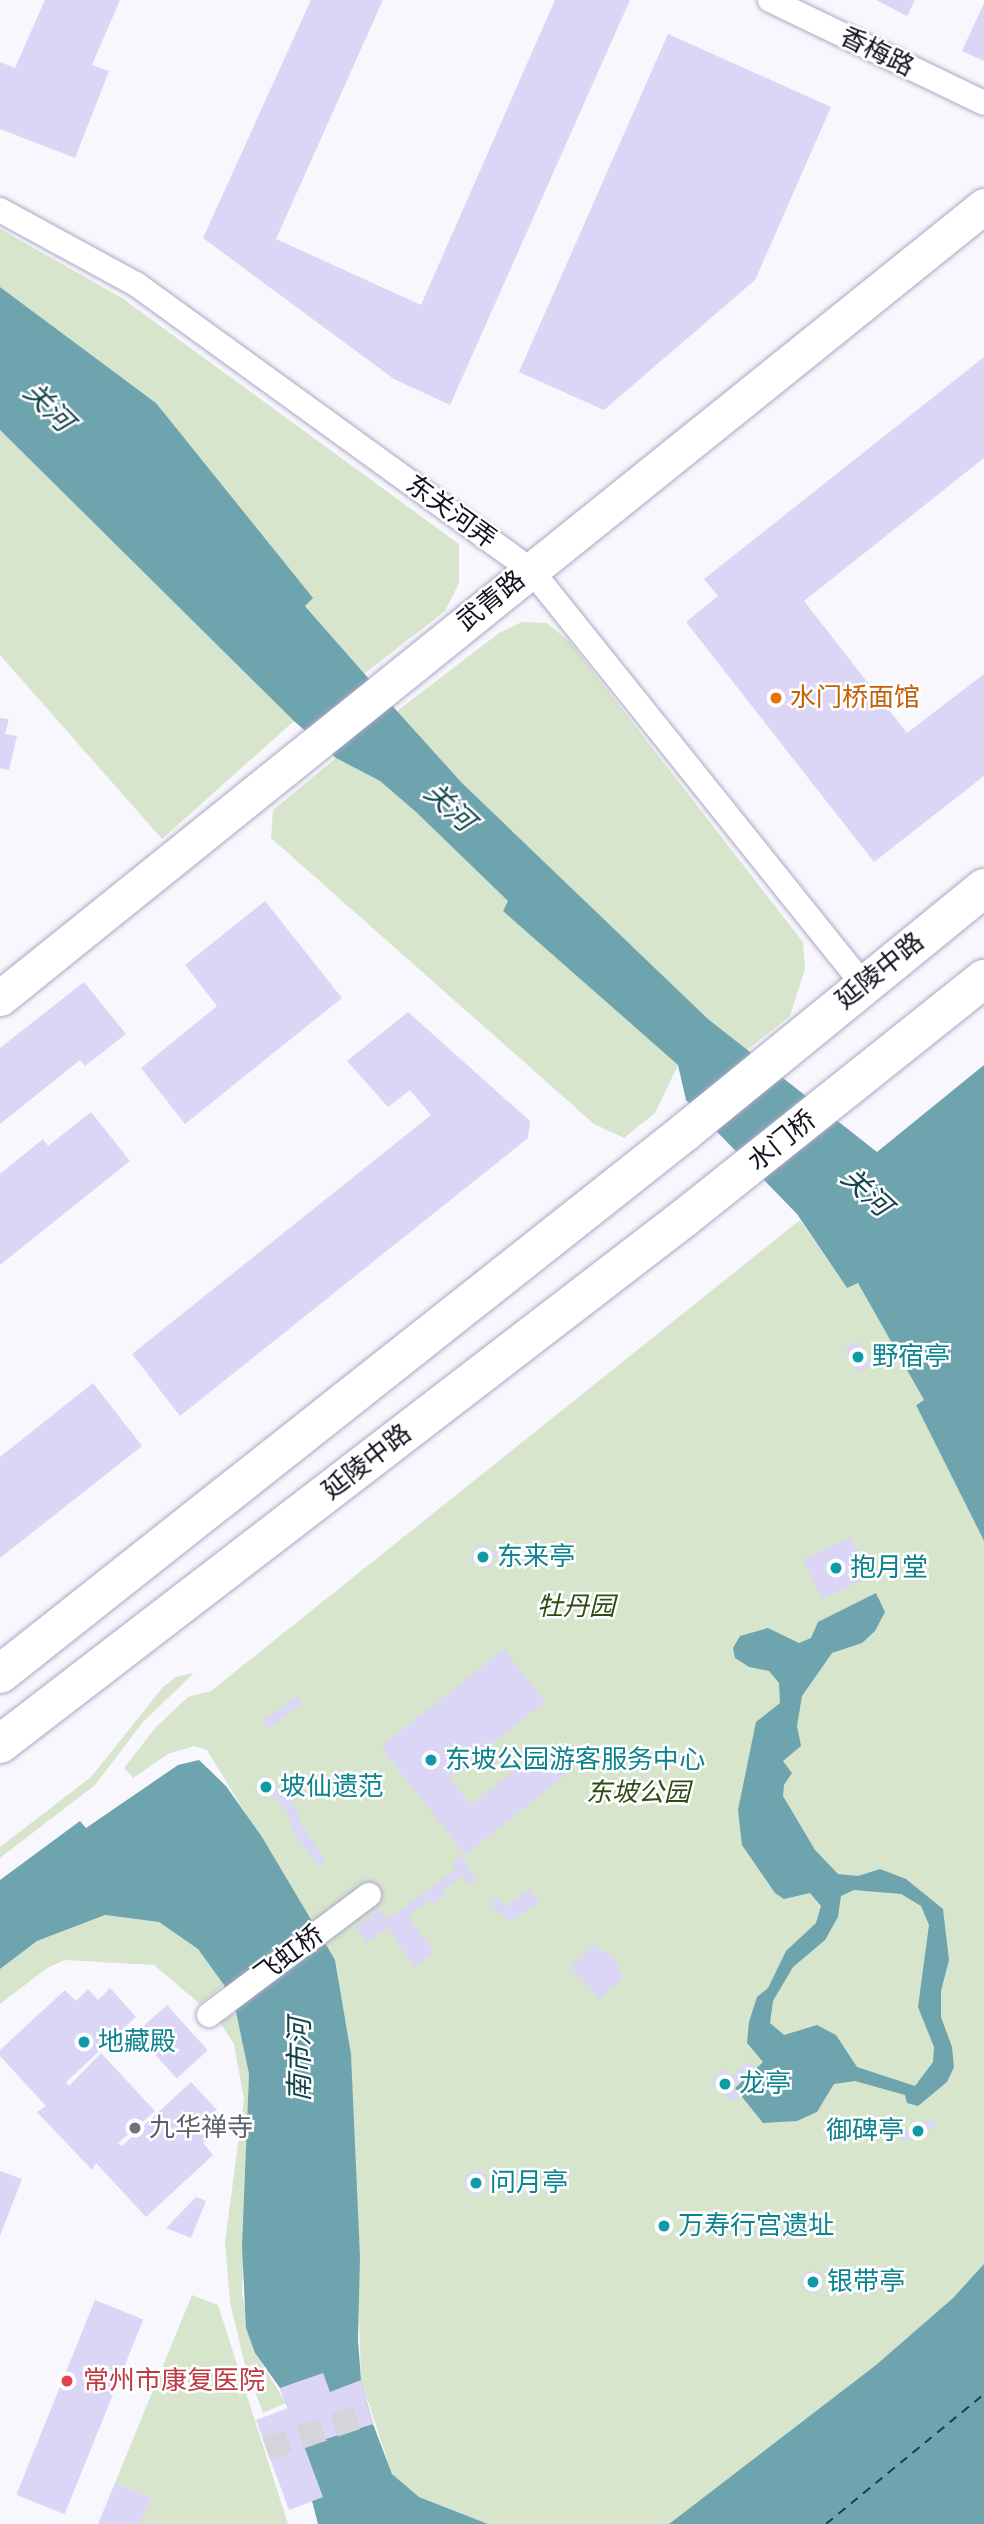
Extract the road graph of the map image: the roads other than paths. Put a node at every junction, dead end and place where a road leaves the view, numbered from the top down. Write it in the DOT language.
graph roads {
  1 [pos="770,0"];
  2 [pos="984,103"];
  3 [pos="984,206"];
  4 [pos="0,210"];
  5 [pos="531,569"];
  6 [pos="984,888"];
  7 [pos="984,979"];
  8 [pos="862,983"];
  9 [pos="0,998"];
  10 [pos="733,1180"];
  11 [pos="0,1674"];
  12 [pos="0,1744"];
  13 [pos="369,1895"];
  14 [pos="209,2015"];
  1 -- 2 [label="street, 香梅路"];
  3 -- 5 [label="street, 武青路"];
  4 -- 5 [label="street, 东关河弄"];
  5 -- 8 [label="street, 东关河弄"];
  5 -- 9 [label="street, 武青路"];
  6 -- 8 [label="main road, 延陵中路"];
  7 -- 10 [label="main road, 水门桥"];
  8 -- 11 [label="main road, 延陵中路"];
  10 -- 12 [label="main road, 延陵中路"];
  13 -- 14 [label="street, 飞虹桥"];
}
